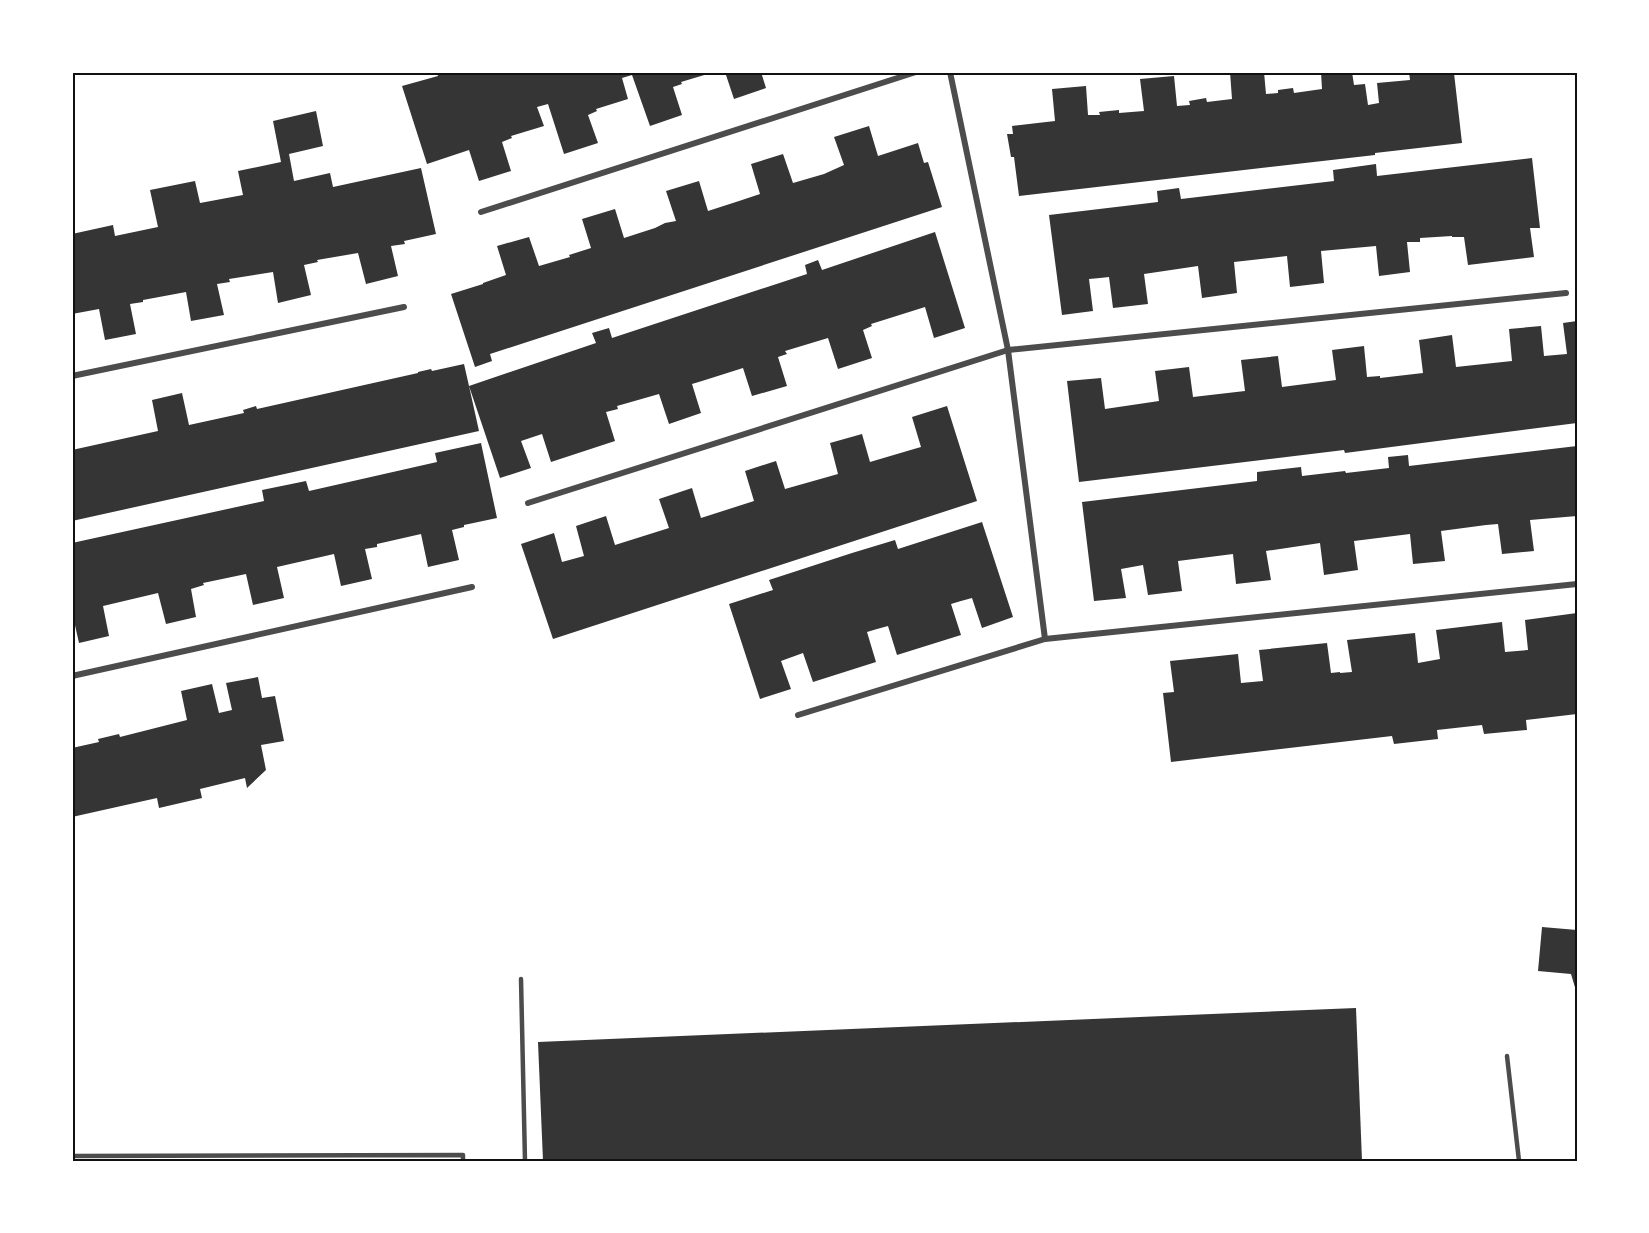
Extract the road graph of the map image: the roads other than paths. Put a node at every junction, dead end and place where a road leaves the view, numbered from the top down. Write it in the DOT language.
graph roads {
  1 [pos="916,72"];
  2 [pos="950,72"];
  3 [pos="481,212"];
  4 [pos="1566,293"];
  5 [pos="404,307"];
  6 [pos="1008,350"];
  7 [pos="72,376"];
  8 [pos="528,503"];
  9 [pos="1577,584"];
  10 [pos="472,587"];
  11 [pos="1045,639"];
  12 [pos="72,676"];
  13 [pos="798,715"];
  14 [pos="521,979"];
  15 [pos="1507,1056"];
  16 [pos="72,1156"];
  17 [pos="463,1161"];
  18 [pos="525,1161"];
  19 [pos="1519,1161"];
  1 -- 3 [label="street"];
  2 -- 6 [label="street"];
  4 -- 6 [label="street"];
  5 -- 7 [label="street"];
  6 -- 8 [label="street"];
  6 -- 11 [label="street"];
  9 -- 11 [label="street"];
  10 -- 12 [label="street"];
  11 -- 13 [label="street"];
  14 -- 18 [label="lane"];
  15 -- 19 [label="lane"];
  16 -- 17 [label="lane"];
}
